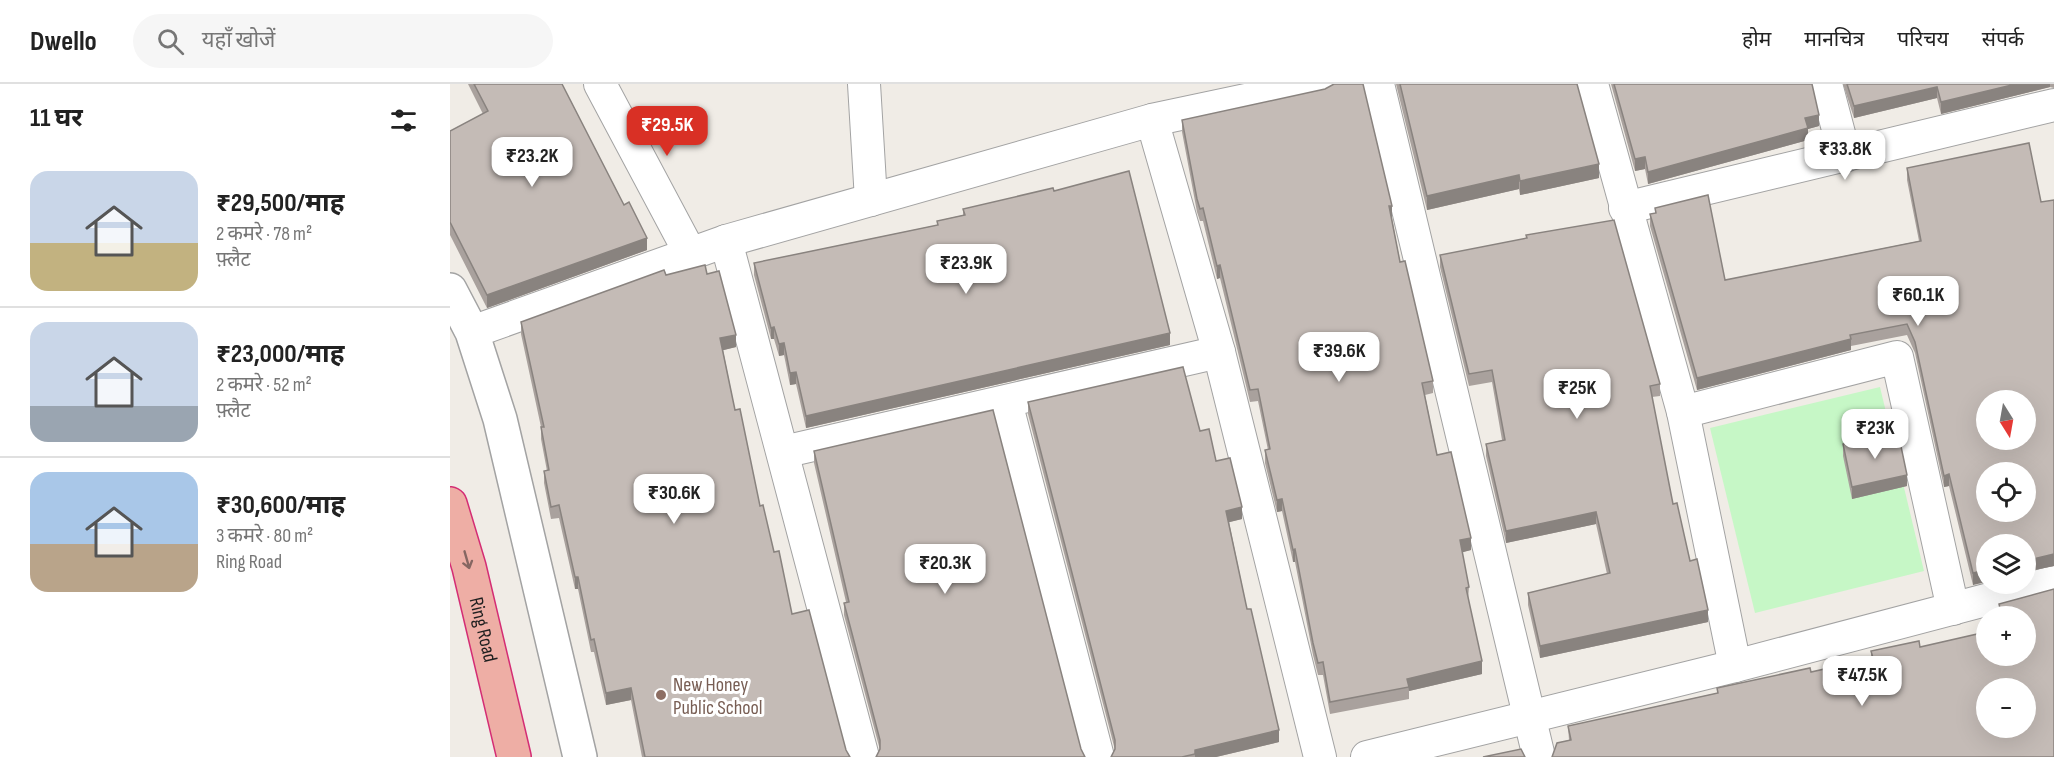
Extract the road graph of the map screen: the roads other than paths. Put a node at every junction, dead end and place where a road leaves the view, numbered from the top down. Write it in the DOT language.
graph roads {
  1 [pos="600,84"];
  2 [pos="864,84"];
  3 [pos="1321,84"];
  4 [pos="1378,84"];
  5 [pos="1592,84"];
  6 [pos="1826,84"];
  7 [pos="2052,84"];
  8 [pos="2054,91"];
  9 [pos="2054,105"];
  10 [pos="1152,120"];
  11 [pos="1845,156"];
  12 [pos="871,200"];
  13 [pos="1625,208"];
  14 [pos="726,241"];
  15 [pos="690,253"];
  16 [pos="450,290"];
  17 [pos="472,332"];
  18 [pos="1219,352"];
  19 [pos="1006,402"];
  20 [pos="1683,412"];
  21 [pos="783,452"];
  22 [pos="450,504"];
  23 [pos="2054,582"];
  24 [pos="1953,609"];
  25 [pos="1735,666"];
  26 [pos="1527,717"];
  27 [pos="514,757"];
  28 [pos="580,757"];
  29 [pos="862,757"];
  30 [pos="1098,757"];
  31 [pos="1320,757"];
  32 [pos="1367,757"];
  33 [pos="1539,757"];
  1 -- 15 [label="street"];
  2 -- 12 [label="street"];
  3 -- 10 [label="street"];
  4 -- 26 [label="street"];
  5 -- 13 [label="street"];
  6 -- 11 [label="street"];
  7 -- 8 [label="street"];
  9 -- 11 [label="street"];
  10 -- 12 [label="street"];
  10 -- 18 [label="street"];
  11 -- 13 [label="street"];
  12 -- 14 [label="street"];
  13 -- 20 [label="street"];
  14 -- 15 [label="street"];
  14 -- 21 [label="street"];
  15 -- 17 [label="street"];
  16 -- 17 [label="street"];
  17 -- 28 [label="street"];
  18 -- 19 [label="street"];
  18 -- 31 [label="street"];
  19 -- 21 [label="street"];
  19 -- 30 [label="street"];
  20 -- 24 [label="street"];
  20 -- 25 [label="street"];
  21 -- 29 [label="street"];
  22 -- 27 [label="highway, Ring Road, one-way"];
  23 -- 24 [label="street"];
  24 -- 25 [label="street"];
  25 -- 26 [label="street"];
  26 -- 32 [label="street"];
  26 -- 33 [label="street"];
}
